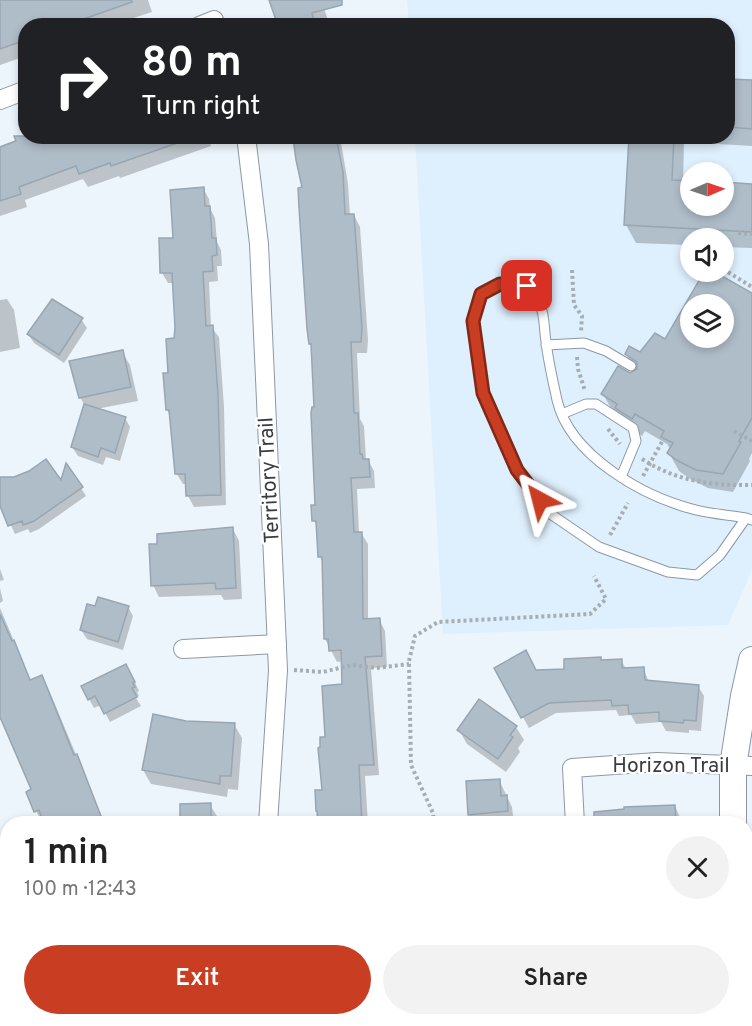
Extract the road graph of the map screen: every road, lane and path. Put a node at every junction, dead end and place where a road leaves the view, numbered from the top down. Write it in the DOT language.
graph roads {
  1 [pos="18,93"];
  2 [pos="0,100"];
  3 [pos="247,144"];
  4 [pos="738,233"];
  5 [pos="752,234"];
  6 [pos="572,270"];
  7 [pos="734,275"];
  8 [pos="752,286"];
  9 [pos="580,335"];
  10 [pos="546,345"];
  11 [pos="577,357"];
  12 [pos="631,366"];
  13 [pos="586,394"];
  14 [pos="562,414"];
  15 [pos="734,431"];
  16 [pos="664,438"];
  17 [pos="752,441"];
  18 [pos="639,458"];
  19 [pos="649,464"];
  20 [pos="642,476"];
  21 [pos="621,477"];
  22 [pos="752,485"];
  23 [pos="628,503"];
  24 [pos="749,519"];
  25 [pos="610,535"];
  26 [pos="594,576"];
  27 [pos="277,644"];
  28 [pos="183,649"];
  29 [pos="752,660"];
  30 [pos="409,664"];
  31 [pos="278,670"];
  32 [pos="743,766"];
  33 [pos="269,816"];
  34 [pos="433,816"];
  35 [pos="575,816"];
  36 [pos="734,816"];
  1 -- 2 [label="street"];
  3 -- 27 [label="street, Territory Trail"];
  4 -- 5 [label="path"];
  6 -- 9 [label="path"];
  7 -- 8 [label="path"];
  10 -- 12 [label="lane"];
  10 -- 14 [label="lane"];
  10 -- 24 [label="lane"];
  11 -- 13 [label="path"];
  14 -- 21 [label="lane"];
  14 -- 21 [label="lane"];
  15 -- 17 [label="path"];
  16 -- 19 [label="path"];
  18 -- 19 [label="path"];
  19 -- 20 [label="path"];
  19 -- 22 [label="path"];
  21 -- 24 [label="lane"];
  23 -- 25 [label="path"];
  26 -- 30 [label="path"];
  27 -- 28 [label="street"];
  27 -- 31 [label="street, Territory Trail"];
  29 -- 32 [label="street"];
  30 -- 31 [label="path"];
  30 -- 34 [label="path"];
  31 -- 33 [label="street, Territory Trail"];
  32 -- 35 [label="street, Horizon Trail"];
  32 -- 36 [label="street"];
}
